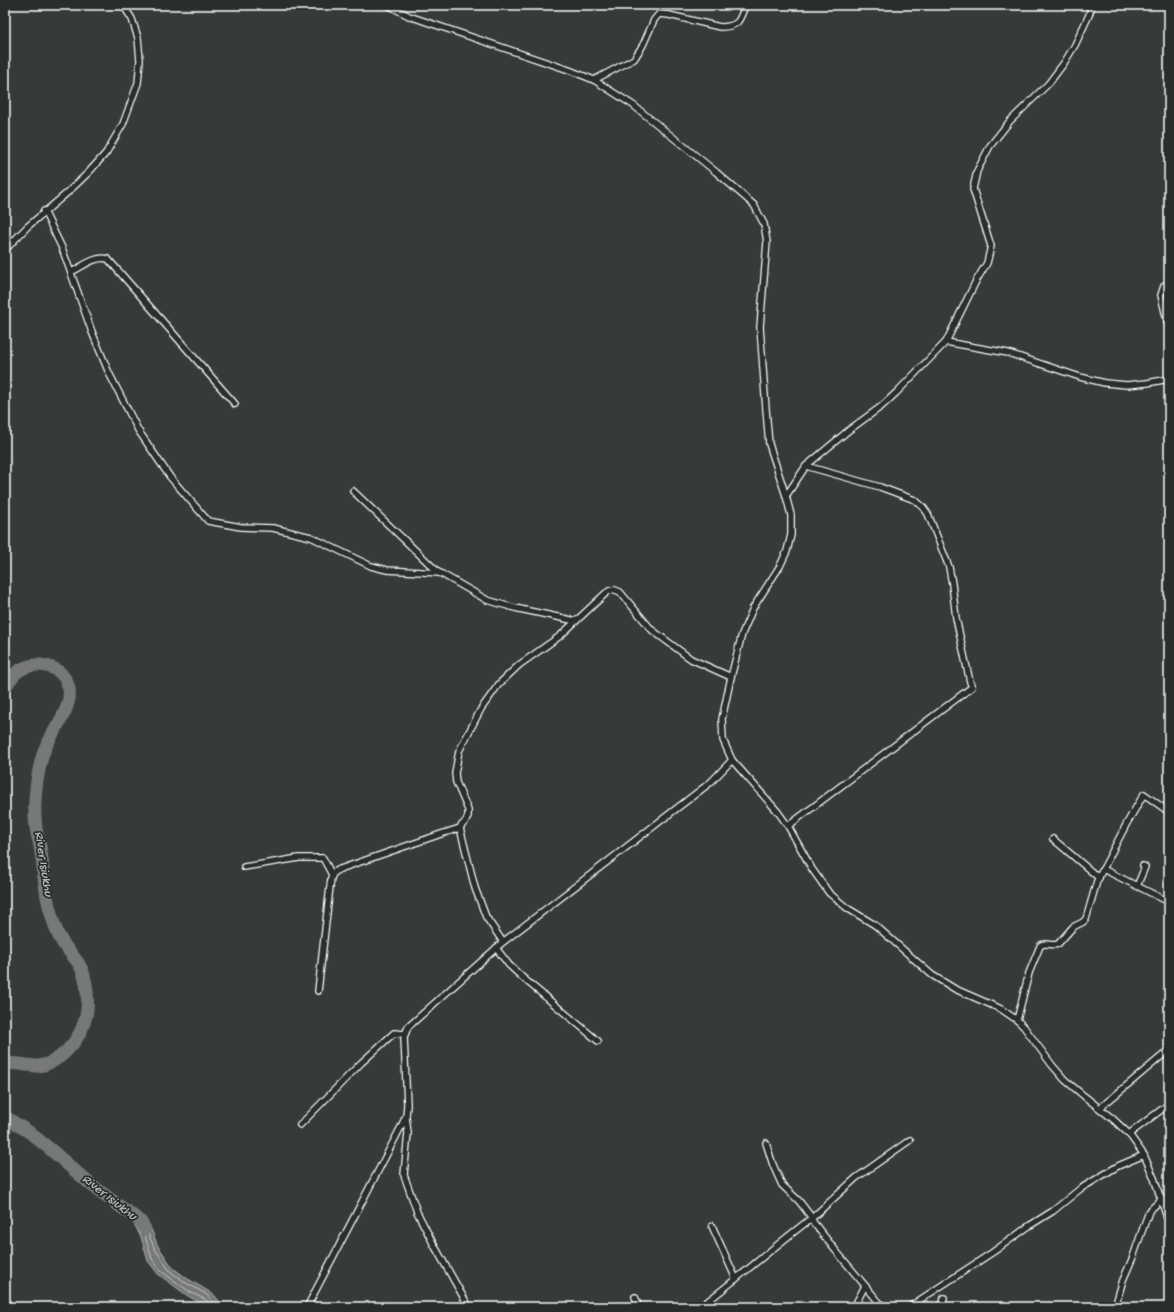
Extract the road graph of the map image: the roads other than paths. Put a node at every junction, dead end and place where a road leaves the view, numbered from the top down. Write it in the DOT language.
graph roads {
  1 [pos="123,5"];
  2 [pos="388,5"];
  3 [pos="745,5"];
  4 [pos="1092,5"];
  5 [pos="594,80"];
  6 [pos="44,211"];
  7 [pos="5,250"];
  8 [pos="71,272"];
  9 [pos="1169,282"];
  10 [pos="1169,329"];
  11 [pos="946,342"];
  12 [pos="1169,379"];
  13 [pos="235,404"];
  14 [pos="806,466"];
  15 [pos="353,491"];
  16 [pos="786,496"];
  17 [pos="440,573"];
  18 [pos="576,621"];
  19 [pos="731,677"];
  20 [pos="732,760"];
  21 [pos="1169,812"];
  22 [pos="788,826"];
  23 [pos="460,828"];
  24 [pos="1053,839"];
  25 [pos="1143,866"];
  26 [pos="244,867"];
  27 [pos="1103,869"];
  28 [pos="332,875"];
  29 [pos="1099,878"];
  30 [pos="1137,886"];
  31 [pos="1169,902"];
  32 [pos="503,942"];
  33 [pos="496,948"];
  34 [pos="318,991"];
  35 [pos="1017,1020"];
  36 [pos="405,1034"];
  37 [pos="598,1041"];
  38 [pos="1169,1050"];
  39 [pos="1169,1104"];
  40 [pos="1100,1108"];
  41 [pos="406,1116"];
  42 [pos="300,1125"];
  43 [pos="1129,1134"];
  44 [pos="910,1140"];
  45 [pos="766,1143"];
  46 [pos="1144,1155"];
  47 [pos="1162,1199"];
  48 [pos="812,1218"];
  49 [pos="1169,1224"];
  50 [pos="712,1226"];
  51 [pos="736,1279"];
  52 [pos="865,1286"];
  53 [pos="636,1297"];
  54 [pos="944,1298"];
  55 [pos="307,1307"];
  56 [pos="469,1307"];
  57 [pos="639,1307"];
  58 [pos="700,1307"];
  59 [pos="854,1307"];
  60 [pos="883,1307"];
  61 [pos="911,1307"];
  62 [pos="942,1307"];
  63 [pos="1115,1307"];
  1 -- 6 [label="street"];
  2 -- 5 [label="street"];
  3 -- 5 [label="street"];
  4 -- 11 [label="street"];
  5 -- 16 [label="street"];
  6 -- 7 [label="street"];
  6 -- 8 [label="street"];
  8 -- 13 [label="street"];
  8 -- 17 [label="street"];
  9 -- 10 [label="street"];
  11 -- 12 [label="street"];
  11 -- 14 [label="street"];
  14 -- 16 [label="street"];
  14 -- 22 [label="street"];
  15 -- 17 [label="street"];
  16 -- 19 [label="street"];
  17 -- 18 [label="street"];
  18 -- 19 [label="street"];
  18 -- 23 [label="street"];
  19 -- 20 [label="street"];
  20 -- 22 [label="street"];
  20 -- 32 [label="street"];
  21 -- 27 [label="street"];
  22 -- 35 [label="street"];
  23 -- 28 [label="street"];
  23 -- 32 [label="street"];
  24 -- 29 [label="street"];
  25 -- 30 [label="street"];
  26 -- 28 [label="street"];
  27 -- 29 [label="street"];
  27 -- 30 [label="street"];
  28 -- 34 [label="street"];
  29 -- 35 [label="street"];
  30 -- 31 [label="street"];
  32 -- 33 [label="street"];
  33 -- 36 [label="street"];
  33 -- 37 [label="street"];
  35 -- 40 [label="street"];
  36 -- 41 [label="street"];
  36 -- 42 [label="street"];
  38 -- 40 [label="street"];
  39 -- 43 [label="street"];
  40 -- 43 [label="street"];
  41 -- 55 [label="street"];
  41 -- 56 [label="street"];
  43 -- 46 [label="street"];
  44 -- 48 [label="street"];
  45 -- 48 [label="street"];
  46 -- 47 [label="street"];
  46 -- 61 [label="street"];
  47 -- 49 [label="street"];
  47 -- 63 [label="street"];
  48 -- 51 [label="street"];
  48 -- 52 [label="street"];
  50 -- 51 [label="street"];
  51 -- 58 [label="street"];
  52 -- 59 [label="street"];
  52 -- 60 [label="street"];
  53 -- 57 [label="street"];
  54 -- 62 [label="street"];
}
